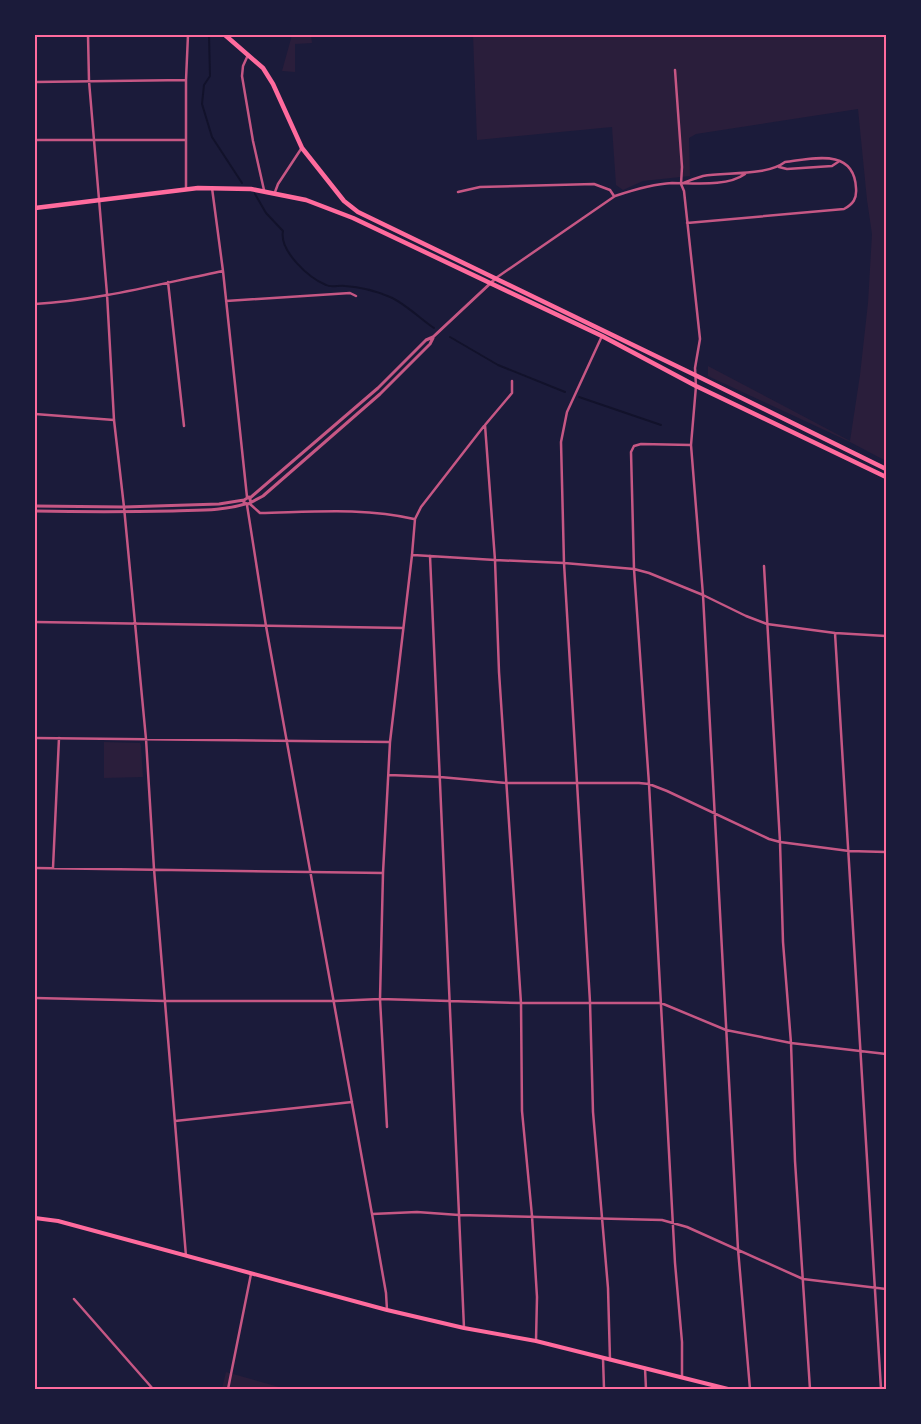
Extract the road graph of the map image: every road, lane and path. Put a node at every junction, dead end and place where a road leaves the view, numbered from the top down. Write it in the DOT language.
graph roads {
  1 [pos="88,35"];
  2 [pos="188,35"];
  3 [pos="224,35"];
  4 [pos="248,54"];
  5 [pos="675,70"];
  6 [pos="186,80"];
  7 [pos="89,81"];
  8 [pos="35,82"];
  9 [pos="35,140"];
  10 [pos="94,140"];
  11 [pos="186,140"];
  12 [pos="302,148"];
  13 [pos="838,161"];
  14 [pos="779,167"];
  15 [pos="745,174"];
  16 [pos="681,184"];
  17 [pos="212,187"];
  18 [pos="186,188"];
  19 [pos="264,190"];
  20 [pos="275,192"];
  21 [pos="458,192"];
  22 [pos="615,196"];
  23 [pos="99,200"];
  24 [pos="35,208"];
  25 [pos="687,223"];
  26 [pos="223,271"];
  27 [pos="496,278"];
  28 [pos="168,282"];
  29 [pos="489,283"];
  30 [pos="107,294"];
  31 [pos="356,296"];
  32 [pos="226,301"];
  33 [pos="35,304"];
  34 [pos="602,336"];
  35 [pos="433,337"];
  36 [pos="695,375"];
  37 [pos="512,381"];
  38 [pos="696,386"];
  39 [pos="35,414"];
  40 [pos="114,420"];
  41 [pos="485,425"];
  42 [pos="184,426"];
  43 [pos="691,446"];
  44 [pos="886,469"];
  45 [pos="886,477"];
  46 [pos="248,501"];
  47 [pos="35,506"];
  48 [pos="124,507"];
  49 [pos="35,511"];
  50 [pos="125,512"];
  51 [pos="415,519"];
  52 [pos="412,554"];
  53 [pos="430,556"];
  54 [pos="496,560"];
  55 [pos="564,563"];
  56 [pos="764,566"];
  57 [pos="634,569"];
  58 [pos="703,595"];
  59 [pos="35,622"];
  60 [pos="134,624"];
  61 [pos="767,624"];
  62 [pos="266,626"];
  63 [pos="403,628"];
  64 [pos="835,633"];
  65 [pos="886,636"];
  66 [pos="35,738"];
  67 [pos="59,738"];
  68 [pos="146,739"];
  69 [pos="288,741"];
  70 [pos="390,742"];
  71 [pos="389,775"];
  72 [pos="440,777"];
  73 [pos="506,783"];
  74 [pos="578,783"];
  75 [pos="649,784"];
  76 [pos="716,813"];
  77 [pos="780,842"];
  78 [pos="849,851"];
  79 [pos="886,852"];
  80 [pos="35,868"];
  81 [pos="53,868"];
  82 [pos="154,869"];
  83 [pos="312,872"];
  84 [pos="383,873"];
  85 [pos="35,998"];
  86 [pos="380,999"];
  87 [pos="450,1000"];
  88 [pos="165,1001"];
  89 [pos="334,1001"];
  90 [pos="590,1002"];
  91 [pos="521,1003"];
  92 [pos="661,1003"];
  93 [pos="726,1030"];
  94 [pos="791,1043"];
  95 [pos="861,1052"];
  96 [pos="886,1054"];
  97 [pos="353,1102"];
  98 [pos="175,1121"];
  99 [pos="387,1127"];
  100 [pos="372,1214"];
  101 [pos="459,1215"];
  102 [pos="532,1216"];
  103 [pos="35,1218"];
  104 [pos="604,1219"];
  105 [pos="672,1223"];
  106 [pos="738,1249"];
  107 [pos="186,1257"];
  108 [pos="251,1274"];
  109 [pos="803,1279"];
  110 [pos="875,1288"];
  111 [pos="886,1289"];
  112 [pos="74,1299"];
  113 [pos="387,1310"];
  114 [pos="464,1328"];
  115 [pos="536,1341"];
  116 [pos="603,1358"];
  117 [pos="610,1360"];
  118 [pos="645,1368"];
  119 [pos="682,1377"];
  120 [pos="702,1382"];
  121 [pos="153,1389"];
  122 [pos="228,1389"];
  123 [pos="604,1389"];
  124 [pos="646,1389"];
  125 [pos="702,1389"];
  126 [pos="728,1389"];
  127 [pos="750,1389"];
  128 [pos="810,1389"];
  129 [pos="881,1389"];
  1 -- 7 [label="street"];
  2 -- 6 [label="street"];
  3 -- 4 [label="main road"];
  4 -- 12 [label="main road"];
  4 -- 19 [label="street"];
  5 -- 16 [label="street"];
  6 -- 7 [label="street"];
  6 -- 11 [label="street"];
  7 -- 8 [label="street"];
  7 -- 10 [label="street"];
  9 -- 10 [label="street"];
  10 -- 11 [label="street"];
  10 -- 23 [label="street"];
  11 -- 18 [label="street"];
  12 -- 20 [label="street"];
  12 -- 27 [label="main road"];
  13 -- 14 [label="street"];
  13 -- 14 [label="street"];
  13 -- 25 [label="street"];
  14 -- 15 [label="street"];
  15 -- 16 [label="street"];
  15 -- 16 [label="street"];
  16 -- 22 [label="street"];
  16 -- 25 [label="street"];
  17 -- 18 [label="main road"];
  17 -- 19 [label="main road"];
  17 -- 26 [label="street"];
  18 -- 23 [label="main road"];
  19 -- 20 [label="main road"];
  20 -- 29 [label="main road"];
  21 -- 22 [label="street"];
  22 -- 27 [label="street"];
  23 -- 24 [label="main road"];
  23 -- 30 [label="street"];
  25 -- 36 [label="street"];
  26 -- 28 [label="street"];
  26 -- 32 [label="street"];
  27 -- 29 [label="street"];
  27 -- 36 [label="main road"];
  28 -- 30 [label="street"];
  28 -- 42 [label="street"];
  29 -- 34 [label="main road"];
  29 -- 35 [label="street"];
  30 -- 33 [label="street"];
  30 -- 40 [label="street"];
  31 -- 32 [label="street"];
  32 -- 46 [label="street"];
  34 -- 38 [label="main road"];
  34 -- 55 [label="street"];
  35 -- 46 [label="street"];
  35 -- 46 [label="street"];
  36 -- 38 [label="street"];
  36 -- 44 [label="main road"];
  37 -- 41 [label="street"];
  38 -- 43 [label="street"];
  38 -- 45 [label="main road"];
  39 -- 40 [label="street"];
  40 -- 48 [label="street"];
  41 -- 51 [label="street"];
  41 -- 54 [label="street"];
  43 -- 57 [label="street"];
  43 -- 58 [label="street"];
  46 -- 48 [label="street"];
  46 -- 50 [label="street"];
  46 -- 51 [label="street"];
  46 -- 62 [label="street"];
  47 -- 48 [label="street"];
  48 -- 50 [label="street"];
  49 -- 50 [label="street"];
  50 -- 60 [label="street"];
  51 -- 52 [label="street"];
  52 -- 53 [label="street"];
  52 -- 63 [label="street"];
  53 -- 54 [label="street"];
  53 -- 72 [label="street"];
  54 -- 55 [label="street"];
  54 -- 73 [label="street"];
  55 -- 57 [label="street"];
  55 -- 74 [label="street"];
  56 -- 61 [label="street"];
  57 -- 58 [label="street"];
  57 -- 75 [label="street"];
  58 -- 61 [label="street"];
  58 -- 76 [label="street"];
  59 -- 60 [label="street"];
  60 -- 62 [label="street"];
  60 -- 68 [label="street"];
  61 -- 64 [label="street"];
  61 -- 77 [label="street"];
  62 -- 63 [label="street"];
  62 -- 69 [label="street"];
  63 -- 70 [label="street"];
  64 -- 65 [label="street"];
  64 -- 78 [label="street"];
  66 -- 67 [label="street"];
  67 -- 68 [label="street"];
  67 -- 81 [label="street"];
  68 -- 69 [label="street"];
  68 -- 82 [label="street"];
  69 -- 70 [label="street"];
  69 -- 83 [label="street"];
  70 -- 71 [label="street"];
  71 -- 72 [label="street"];
  71 -- 84 [label="street"];
  72 -- 73 [label="street"];
  72 -- 87 [label="street"];
  73 -- 74 [label="street"];
  73 -- 91 [label="street"];
  74 -- 75 [label="street"];
  74 -- 90 [label="street"];
  75 -- 76 [label="street"];
  75 -- 92 [label="street"];
  76 -- 77 [label="street"];
  76 -- 93 [label="street"];
  77 -- 78 [label="street"];
  77 -- 94 [label="street"];
  78 -- 79 [label="street"];
  78 -- 95 [label="street"];
  80 -- 81 [label="street"];
  81 -- 82 [label="street"];
  82 -- 83 [label="street"];
  82 -- 88 [label="street"];
  83 -- 84 [label="street"];
  83 -- 89 [label="street"];
  84 -- 86 [label="street"];
  85 -- 88 [label="street"];
  86 -- 87 [label="street"];
  86 -- 89 [label="street"];
  86 -- 99 [label="street"];
  87 -- 91 [label="street"];
  87 -- 101 [label="street"];
  88 -- 89 [label="street"];
  88 -- 98 [label="street"];
  89 -- 97 [label="street"];
  90 -- 91 [label="street"];
  90 -- 92 [label="street"];
  90 -- 104 [label="street"];
  91 -- 102 [label="street"];
  92 -- 93 [label="street"];
  92 -- 105 [label="street"];
  93 -- 94 [label="street"];
  93 -- 106 [label="street"];
  94 -- 95 [label="street"];
  94 -- 109 [label="street"];
  95 -- 96 [label="street"];
  95 -- 110 [label="street"];
  97 -- 98 [label="street"];
  97 -- 100 [label="street"];
  98 -- 107 [label="street"];
  100 -- 101 [label="street"];
  100 -- 113 [label="street"];
  101 -- 102 [label="street"];
  101 -- 114 [label="street"];
  102 -- 104 [label="street"];
  102 -- 115 [label="street"];
  103 -- 107 [label="main road"];
  104 -- 105 [label="street"];
  104 -- 117 [label="street"];
  105 -- 106 [label="street"];
  105 -- 119 [label="street"];
  106 -- 109 [label="street"];
  106 -- 127 [label="street"];
  107 -- 108 [label="main road"];
  108 -- 113 [label="main road"];
  108 -- 122 [label="street"];
  109 -- 110 [label="street"];
  109 -- 128 [label="street"];
  110 -- 111 [label="street"];
  110 -- 129 [label="street"];
  112 -- 121 [label="street"];
  113 -- 114 [label="main road"];
  114 -- 115 [label="main road"];
  115 -- 116 [label="main road"];
  116 -- 117 [label="main road"];
  116 -- 123 [label="street"];
  117 -- 118 [label="main road"];
  118 -- 119 [label="main road"];
  118 -- 124 [label="street"];
  119 -- 120 [label="main road"];
  120 -- 125 [label="street"];
  120 -- 126 [label="main road"];
}
